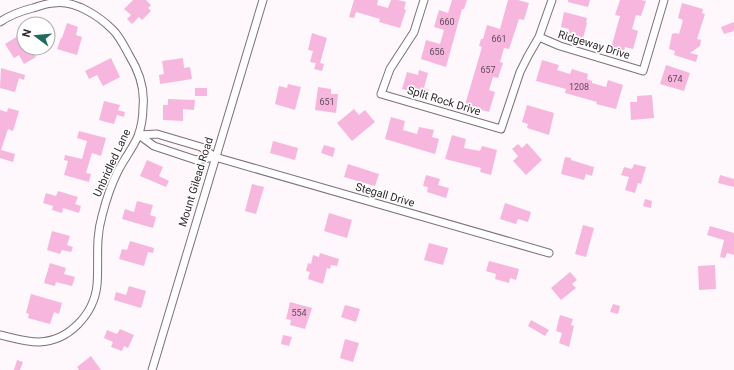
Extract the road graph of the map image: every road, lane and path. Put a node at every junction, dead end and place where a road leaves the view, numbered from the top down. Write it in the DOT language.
graph roads {
  1 [pos="263,0"];
  2 [pos="424,0"];
  3 [pos="552,0"];
  4 [pos="664,0"];
  5 [pos="55,1"];
  6 [pos="0,22"];
  7 [pos="539,37"];
  8 [pos="139,135"];
  9 [pos="215,157"];
  10 [pos="549,253"];
  11 [pos="0,335"];
  12 [pos="152,370"];
  1 -- 9 [label="street, Mount Gilead Road"];
  2 -- 7 [label="street, Split Rock Drive"];
  3 -- 7 [label="street"];
  4 -- 7 [label="street, Ridgeway Drive"];
  5 -- 6 [label="street, Unbridled Lane"];
  5 -- 8 [label="street, Unbridled Lane"];
  8 -- 9 [label="street"];
  8 -- 9 [label="street"];
  8 -- 11 [label="street, Unbridled Lane"];
  9 -- 10 [label="street, Stegall Drive"];
  9 -- 12 [label="street, Mount Gilead Road"];
}
